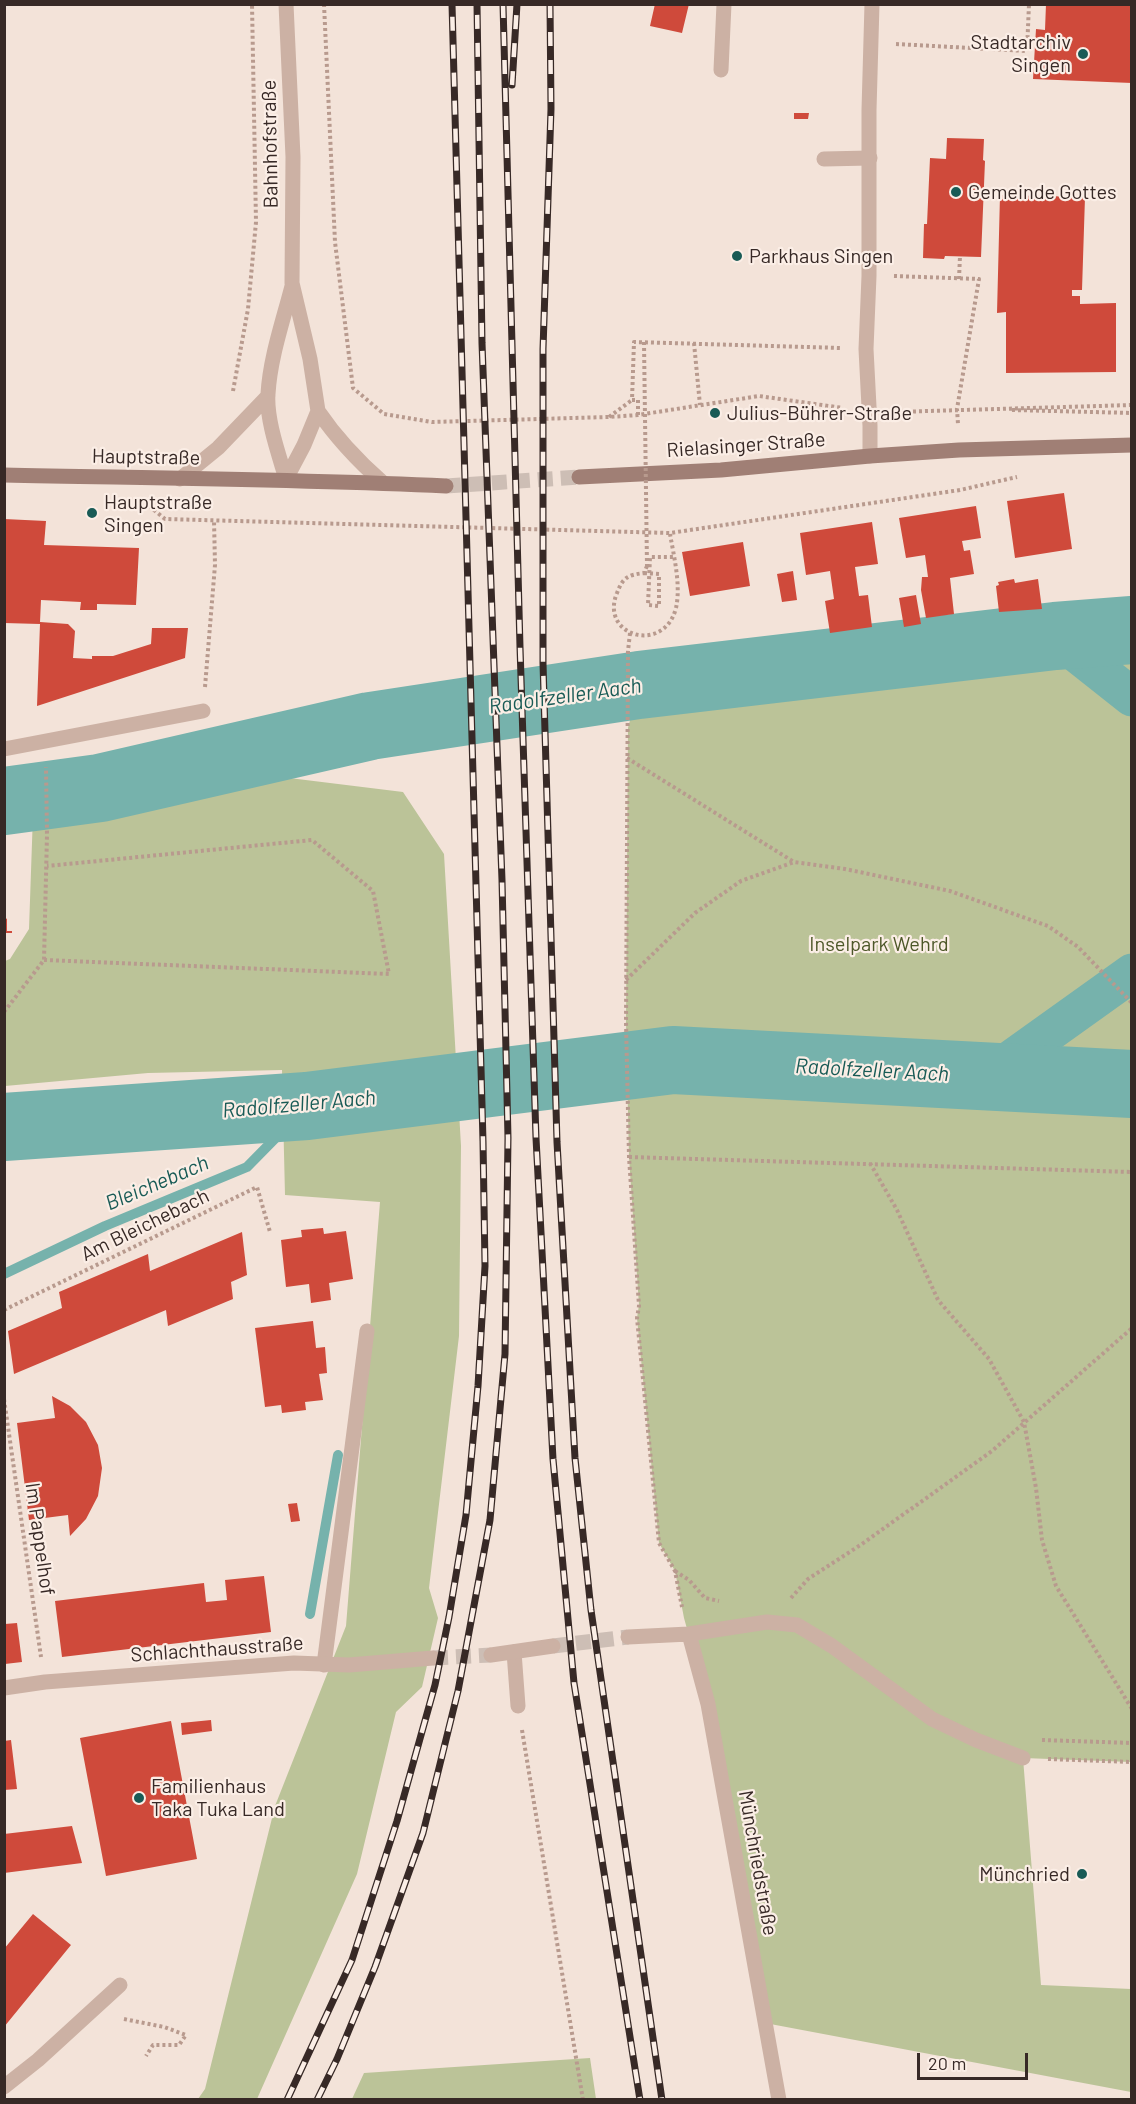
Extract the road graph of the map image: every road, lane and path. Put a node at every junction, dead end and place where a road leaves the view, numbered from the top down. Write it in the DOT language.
graph roads {
  1 [pos="252,4"];
  2 [pos="286,4"];
  3 [pos="324,4"];
  4 [pos="724,4"];
  5 [pos="873,4"];
  6 [pos="1029,4"];
  7 [pos="872,43"];
  8 [pos="721,70"];
  9 [pos="870,158"];
  10 [pos="824,159"];
  11 [pos="960,256"];
  12 [pos="869,276"];
  13 [pos="959,279"];
  14 [pos="292,283"];
  15 [pos="644,342"];
  16 [pos="694,343"];
  17 [pos="866,349"];
  18 [pos="234,388"];
  19 [pos="268,396"];
  20 [pos="632,400"];
  21 [pos="700,405"];
  22 [pos="1131,405"];
  23 [pos="957,409"];
  24 [pos="318,411"];
  25 [pos="869,412"];
  26 [pos="1131,413"];
  27 [pos="638,415"];
  28 [pos="609,417"];
  29 [pos="1131,445"];
  30 [pos="870,456"];
  31 [pos="4,475"];
  32 [pos="579,477"];
  33 [pos="180,479"];
  34 [pos="286,479"];
  35 [pos="383,483"];
  36 [pos="446,486"];
  37 [pos="960,490"];
  38 [pos="165,519"];
  39 [pos="214,520"];
  40 [pos="670,533"];
  41 [pos="673,557"];
  42 [pos="644,573"];
  43 [pos="630,633"];
  44 [pos="203,711"];
  45 [pos="4,748"];
  46 [pos="627,758"];
  47 [pos="46,775"];
  48 [pos="794,862"];
  49 [pos="47,866"];
  50 [pos="44,960"];
  51 [pos="626,981"];
  52 [pos="1131,1003"];
  53 [pos="4,1012"];
  54 [pos="629,1157"];
  55 [pos="870,1163"];
  56 [pos="1131,1172"];
  57 [pos="270,1232"];
  58 [pos="4,1310"];
  59 [pos="1131,1328"];
  60 [pos="367,1331"];
  61 [pos="4,1399"];
  62 [pos="1024,1422"];
  63 [pos="767,1622"];
  64 [pos="689,1635"];
  65 [pos="628,1637"];
  66 [pos="553,1646"];
  67 [pos="514,1652"];
  68 [pos="491,1655"];
  69 [pos="433,1658"];
  70 [pos="324,1665"];
  71 [pos="45,1682"];
  72 [pos="4,1688"];
  73 [pos="518,1706"];
  74 [pos="1131,1709"];
  75 [pos="1023,1758"];
  76 [pos="1131,1762"];
  77 [pos="120,1985"];
  78 [pos="88,2012"];
  79 [pos="146,2056"];
  80 [pos="4,2087"];
  81 [pos="583,2100"];
  82 [pos="778,2100"];
  1 -- 18 [label="path"];
  2 -- 14 [label="street, Bahnhofstraße"];
  3 -- 28 [label="path"];
  4 -- 8 [label="street"];
  5 -- 7 [label="street"];
  6 -- 7 [label="path"];
  7 -- 9 [label="street"];
  9 -- 10 [label="street"];
  9 -- 12 [label="street"];
  11 -- 13 [label="path"];
  12 -- 13 [label="path"];
  12 -- 17 [label="street"];
  13 -- 23 [label="path"];
  14 -- 19 [label="street, Bahnhofstraße"];
  14 -- 24 [label="street, Bahnhofstraße"];
  15 -- 16 [label="path"];
  15 -- 20 [label="path"];
  15 -- 42 [label="path, bridge"];
  16 -- 17 [label="path"];
  16 -- 21 [label="path"];
  17 -- 25 [label="street"];
  19 -- 33 [label="street"];
  19 -- 34 [label="street, Bahnhofstraße"];
  20 -- 27 [label="path"];
  20 -- 28 [label="path"];
  21 -- 25 [label="path"];
  21 -- 27 [label="path"];
  22 -- 23 [label="path"];
  23 -- 25 [label="path"];
  23 -- 26 [label="path"];
  24 -- 34 [label="street"];
  24 -- 35 [label="street"];
  25 -- 30 [label="street"];
  27 -- 28 [label="path"];
  29 -- 30 [label="main road, Rielasinger Straße"];
  30 -- 32 [label="main road, Rielasinger Straße"];
  31 -- 33 [label="main road, Hauptstraße"];
  33 -- 34 [label="main road, Hauptstraße"];
  34 -- 35 [label="main road"];
  35 -- 36 [label="main road"];
  37 -- 40 [label="path"];
  38 -- 39 [label="path"];
  39 -- 40 [label="path"];
  39 -- 44 [label="path"];
  40 -- 41 [label="path"];
  41 -- 42 [label="path"];
  41 -- 43 [label="path"];
  42 -- 43 [label="path"];
  43 -- 46 [label="path"];
  44 -- 45 [label="street"];
  46 -- 48 [label="path"];
  46 -- 51 [label="path"];
  47 -- 49 [label="path"];
  48 -- 51 [label="path"];
  48 -- 52 [label="path"];
  49 -- 50 [label="path"];
  49 -- 50 [label="path"];
  50 -- 53 [label="path"];
  51 -- 54 [label="path"];
  54 -- 55 [label="path"];
  54 -- 64 [label="path"];
  55 -- 56 [label="path"];
  55 -- 62 [label="path"];
  57 -- 58 [label="path, Am Bleichebach"];
  59 -- 62 [label="path"];
  60 -- 70 [label="street"];
  61 -- 71 [label="path, Im Pappelhof"];
  62 -- 63 [label="path"];
  62 -- 74 [label="path"];
  63 -- 64 [label="street"];
  63 -- 75 [label="street"];
  64 -- 65 [label="street"];
  64 -- 82 [label="street, Münchriedstraße"];
  66 -- 67 [label="street"];
  67 -- 68 [label="street"];
  67 -- 73 [label="street"];
  69 -- 70 [label="street, Schlachthausstraße"];
  70 -- 71 [label="street, Schlachthausstraße"];
  71 -- 72 [label="street, Schlachthausstraße"];
  73 -- 81 [label="path"];
  75 -- 76 [label="path"];
  77 -- 78 [label="street"];
  78 -- 79 [label="path"];
  78 -- 80 [label="street"];
}
